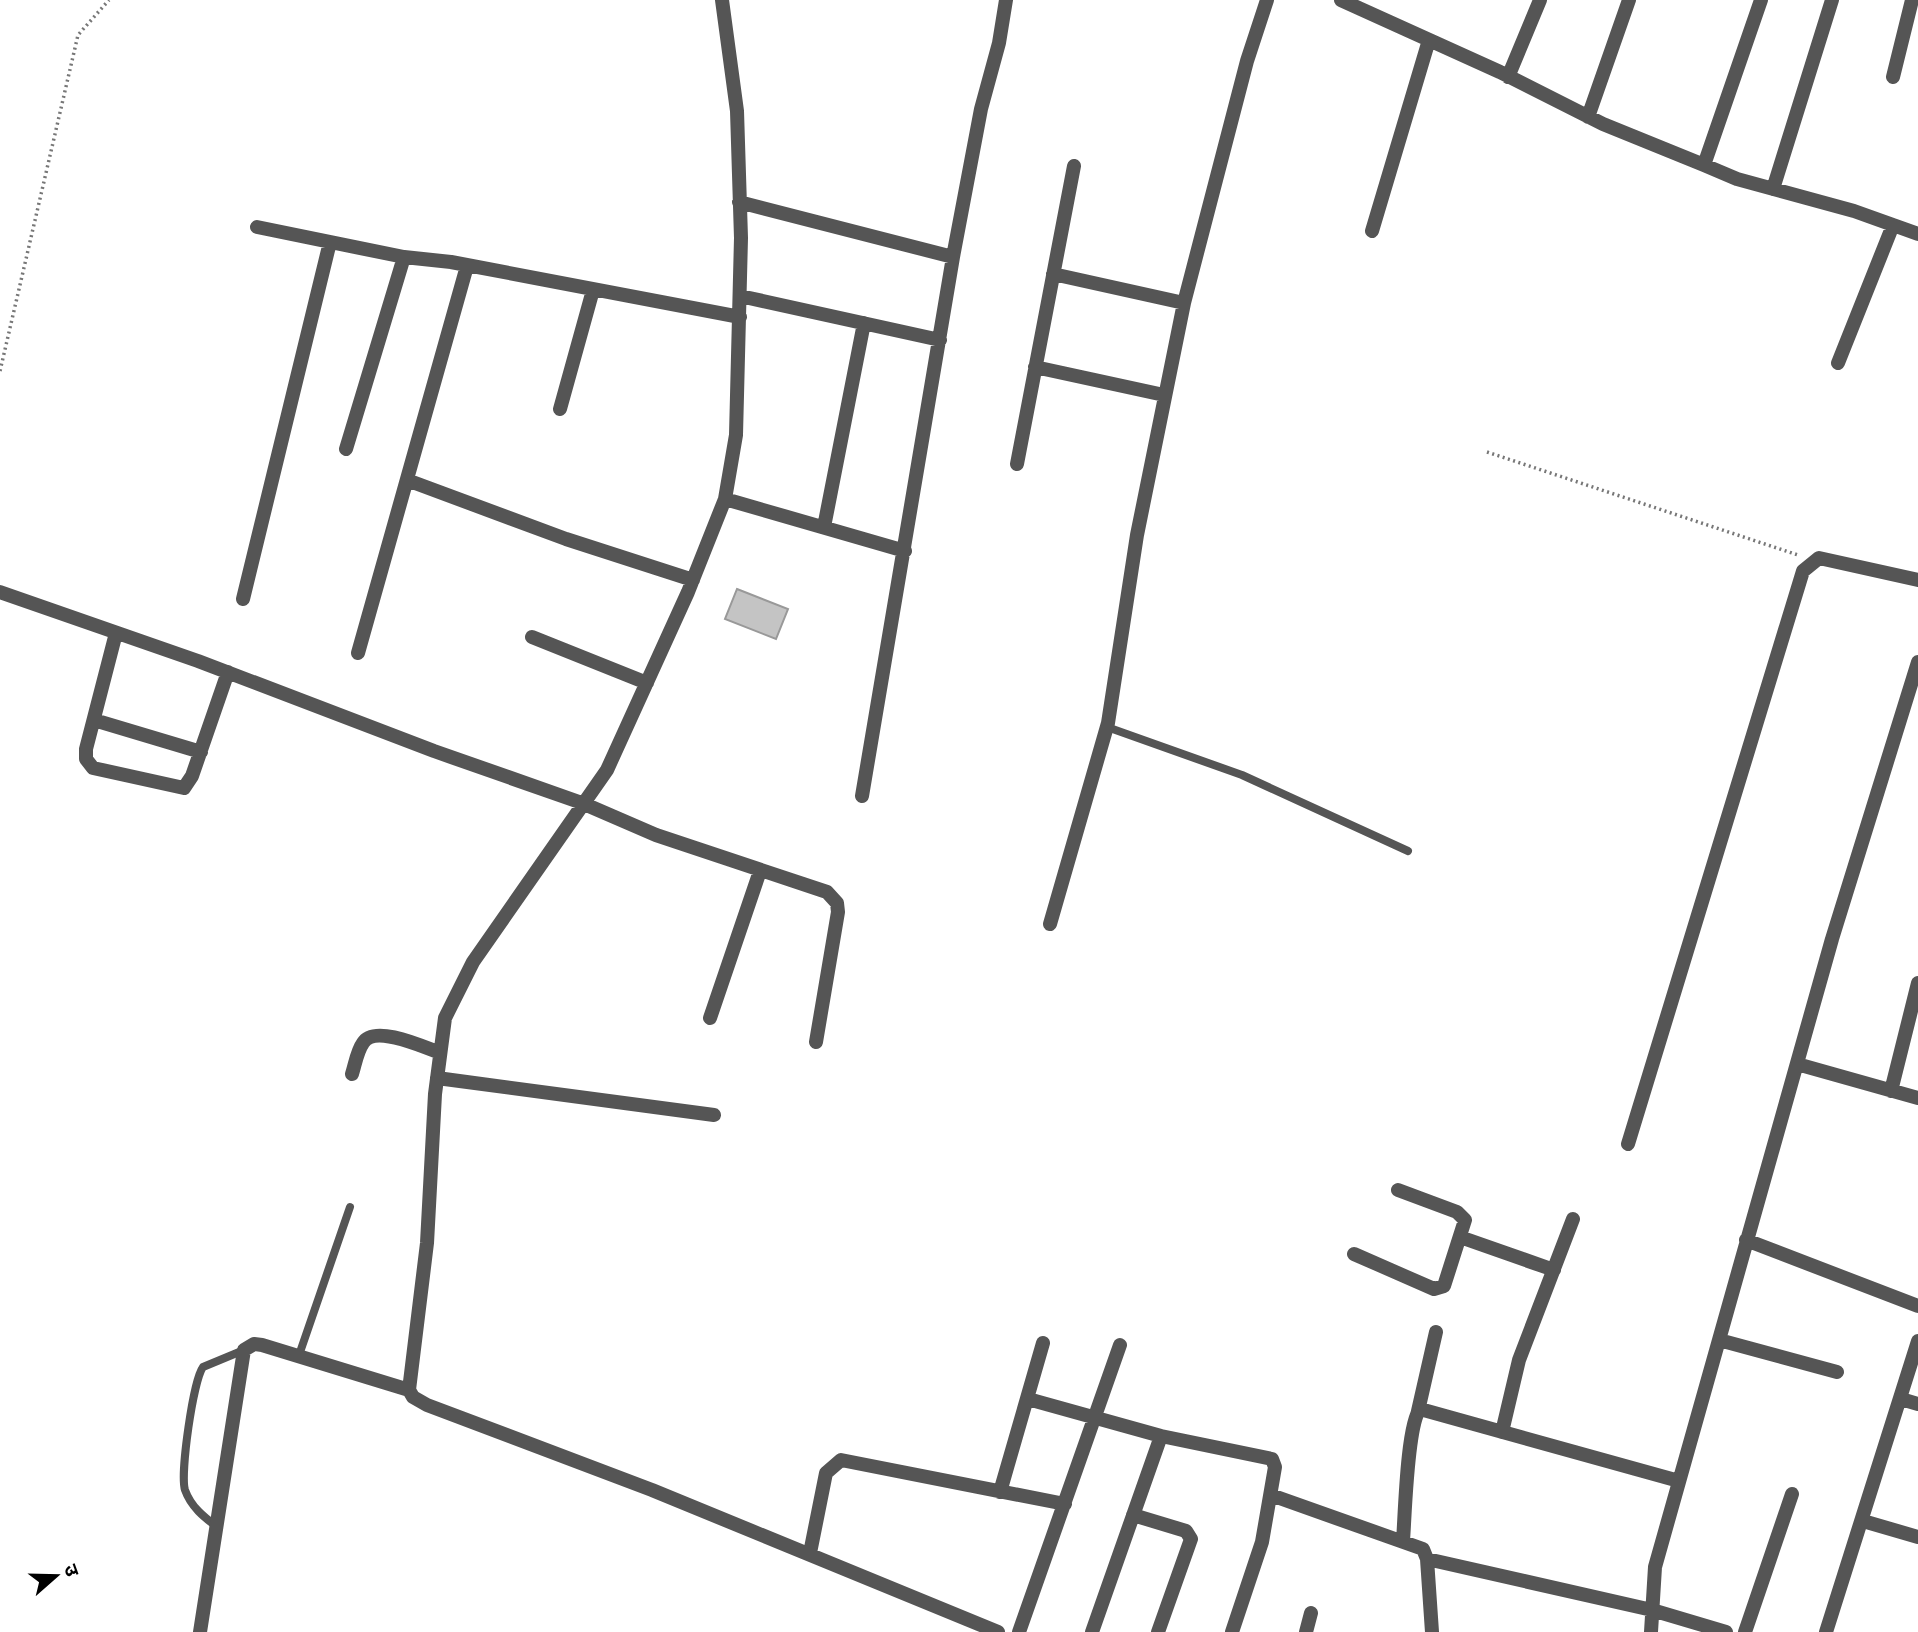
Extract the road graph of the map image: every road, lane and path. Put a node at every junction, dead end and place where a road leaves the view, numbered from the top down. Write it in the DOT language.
graph roads {
  1 [pos="109,0"];
  2 [pos="722,0"];
  3 [pos="1006,0"];
  4 [pos="1267,0"];
  5 [pos="1341,0"];
  6 [pos="1540,0"];
  7 [pos="1629,0"];
  8 [pos="1761,0"];
  9 [pos="1832,0"];
  10 [pos="1912,0"];
  11 [pos="1429,40"];
  12 [pos="1508,76"];
  13 [pos="1893,76"];
  14 [pos="1588,117"];
  15 [pos="1704,165"];
  16 [pos="1074,166"];
  17 [pos="1773,189"];
  18 [pos="739,202"];
  19 [pos="1893,225"];
  20 [pos="257,227"];
  21 [pos="1372,231"];
  22 [pos="1918,234"];
  23 [pos="330,242"];
  24 [pos="404,257"];
  25 [pos="953,257"];
  26 [pos="467,265"];
  27 [pos="1053,274"];
  28 [pos="593,290"];
  29 [pos="740,296"];
  30 [pos="1184,303"];
  31 [pos="740,317"];
  32 [pos="864,323"];
  33 [pos="940,340"];
  34 [pos="1838,363"];
  35 [pos="1035,367"];
  36 [pos="0,371"];
  37 [pos="1164,396"];
  38 [pos="560,408"];
  39 [pos="346,449"];
  40 [pos="1487,452"];
  41 [pos="1017,464"];
  42 [pos="407,480"];
  43 [pos="725,499"];
  44 [pos="824,527"];
  45 [pos="905,551"];
  46 [pos="1813,560"];
  47 [pos="693,580"];
  48 [pos="1918,580"];
  49 [pos="0,592"];
  50 [pos="243,599"];
  51 [pos="116,632"];
  52 [pos="532,637"];
  53 [pos="359,653"];
  54 [pos="1918,662"];
  55 [pos="228,672"];
  56 [pos="647,683"];
  57 [pos="1913,696"];
  58 [pos="94,719"];
  59 [pos="1107,727"];
  60 [pos="201,752"];
  61 [pos="862,796"];
  62 [pos="582,803"];
  63 [pos="1408,851"];
  64 [pos="760,871"];
  65 [pos="1050,924"];
  66 [pos="1918,983"];
  67 [pos="710,1018"];
  68 [pos="816,1042"];
  69 [pos="440,1053"];
  70 [pos="1797,1064"];
  71 [pos="352,1074"];
  72 [pos="437,1077"];
  73 [pos="1891,1091"];
  74 [pos="1918,1098"];
  75 [pos="715,1115"];
  76 [pos="1628,1144"];
  77 [pos="1398,1191"];
  78 [pos="350,1207"];
  79 [pos="1573,1219"];
  80 [pos="1460,1237"];
  81 [pos="1746,1240"];
  82 [pos="1354,1254"];
  83 [pos="1554,1269"];
  84 [pos="1918,1306"];
  85 [pos="1436,1332"];
  86 [pos="1719,1340"];
  87 [pos="1918,1342"];
  88 [pos="1043,1343"];
  89 [pos="1120,1345"];
  90 [pos="244,1350"];
  91 [pos="299,1358"];
  92 [pos="1837,1372"];
  93 [pos="409,1390"];
  94 [pos="1028,1399"];
  95 [pos="1901,1399"];
  96 [pos="1918,1405"];
  97 [pos="1418,1411"];
  98 [pos="1094,1418"];
  99 [pos="1502,1433"];
  100 [pos="1161,1436"];
  101 [pos="1679,1481"];
  102 [pos="1000,1492"];
  103 [pos="1271,1494"];
  104 [pos="1792,1494"];
  105 [pos="1065,1504"];
  106 [pos="1133,1515"];
  107 [pos="1863,1521"];
  108 [pos="218,1528"];
  109 [pos="1918,1537"];
  110 [pos="1402,1541"];
  111 [pos="810,1553"];
  112 [pos="1427,1559"];
  113 [pos="1652,1611"];
  114 [pos="1311,1613"];
  115 [pos="200,1632"];
  116 [pos="998,1632"];
  117 [pos="1019,1632"];
  118 [pos="1092,1632"];
  119 [pos="1158,1632"];
  120 [pos="1232,1632"];
  121 [pos="1306,1632"];
  122 [pos="1432,1632"];
  123 [pos="1651,1632"];
  124 [pos="1726,1632"];
  125 [pos="1745,1632"];
  126 [pos="1825,1632"];
  1 -- 36 [label="path"];
  2 -- 18 [label="street"];
  3 -- 25 [label="street"];
  4 -- 30 [label="street"];
  5 -- 11 [label="street"];
  6 -- 12 [label="street"];
  7 -- 14 [label="street"];
  8 -- 15 [label="street"];
  9 -- 17 [label="street"];
  10 -- 13 [label="street"];
  11 -- 12 [label="street"];
  11 -- 21 [label="street"];
  12 -- 14 [label="street"];
  14 -- 15 [label="street"];
  15 -- 17 [label="street"];
  16 -- 27 [label="street"];
  17 -- 19 [label="street"];
  18 -- 25 [label="street"];
  18 -- 29 [label="street"];
  19 -- 22 [label="street"];
  19 -- 34 [label="street"];
  20 -- 23 [label="street"];
  23 -- 24 [label="street"];
  23 -- 50 [label="street"];
  24 -- 26 [label="street"];
  24 -- 39 [label="street"];
  25 -- 33 [label="street"];
  26 -- 28 [label="street"];
  26 -- 42 [label="street"];
  27 -- 30 [label="street"];
  27 -- 35 [label="street"];
  28 -- 31 [label="street"];
  28 -- 38 [label="street"];
  29 -- 31 [label="street"];
  29 -- 32 [label="street"];
  30 -- 37 [label="street"];
  31 -- 43 [label="street"];
  32 -- 33 [label="street"];
  32 -- 44 [label="street"];
  33 -- 45 [label="street"];
  35 -- 37 [label="street"];
  35 -- 41 [label="street"];
  37 -- 59 [label="street"];
  40 -- 46 [label="path"];
  42 -- 47 [label="street"];
  42 -- 53 [label="street"];
  43 -- 44 [label="street"];
  43 -- 47 [label="street"];
  44 -- 45 [label="street"];
  45 -- 61 [label="street"];
  46 -- 48 [label="street"];
  46 -- 76 [label="street"];
  47 -- 56 [label="street"];
  49 -- 51 [label="street"];
  51 -- 55 [label="street"];
  51 -- 58 [label="street"];
  52 -- 56 [label="street"];
  54 -- 57 [label="street"];
  55 -- 60 [label="street"];
  55 -- 62 [label="street"];
  56 -- 62 [label="street"];
  57 -- 70 [label="street"];
  58 -- 60 [label="street"];
  58 -- 60 [label="street"];
  59 -- 63 [label="lane"];
  59 -- 65 [label="street"];
  62 -- 64 [label="street"];
  62 -- 69 [label="street"];
  64 -- 67 [label="street"];
  64 -- 68 [label="street"];
  66 -- 73 [label="street"];
  69 -- 71 [label="street"];
  69 -- 72 [label="street"];
  70 -- 73 [label="street"];
  70 -- 81 [label="street"];
  72 -- 75 [label="street"];
  72 -- 93 [label="street"];
  73 -- 74 [label="street"];
  77 -- 80 [label="street"];
  78 -- 91 [label="lane"];
  79 -- 83 [label="street"];
  80 -- 82 [label="street"];
  80 -- 83 [label="street"];
  81 -- 84 [label="street"];
  81 -- 86 [label="street"];
  83 -- 99 [label="street"];
  85 -- 97 [label="street"];
  86 -- 92 [label="street"];
  86 -- 101 [label="street"];
  87 -- 95 [label="street"];
  88 -- 94 [label="street"];
  89 -- 98 [label="street"];
  90 -- 91 [label="street"];
  90 -- 108 [label="street"];
  90 -- 108 [label="lane"];
  91 -- 93 [label="street"];
  93 -- 111 [label="street"];
  94 -- 98 [label="street"];
  94 -- 102 [label="street"];
  95 -- 96 [label="street"];
  95 -- 107 [label="street"];
  97 -- 99 [label="street"];
  97 -- 110 [label="street"];
  98 -- 100 [label="street"];
  98 -- 105 [label="street"];
  99 -- 101 [label="street"];
  100 -- 103 [label="street"];
  100 -- 106 [label="street"];
  101 -- 113 [label="street"];
  102 -- 105 [label="street"];
  102 -- 111 [label="street"];
  103 -- 110 [label="street"];
  103 -- 120 [label="street"];
  104 -- 125 [label="street"];
  105 -- 117 [label="street"];
  106 -- 118 [label="street"];
  106 -- 119 [label="street"];
  107 -- 109 [label="street"];
  107 -- 126 [label="street"];
  108 -- 115 [label="street"];
  110 -- 112 [label="street"];
  111 -- 116 [label="street"];
  112 -- 113 [label="street"];
  112 -- 122 [label="street"];
  113 -- 123 [label="street"];
  113 -- 124 [label="street"];
  114 -- 121 [label="street"];
}
